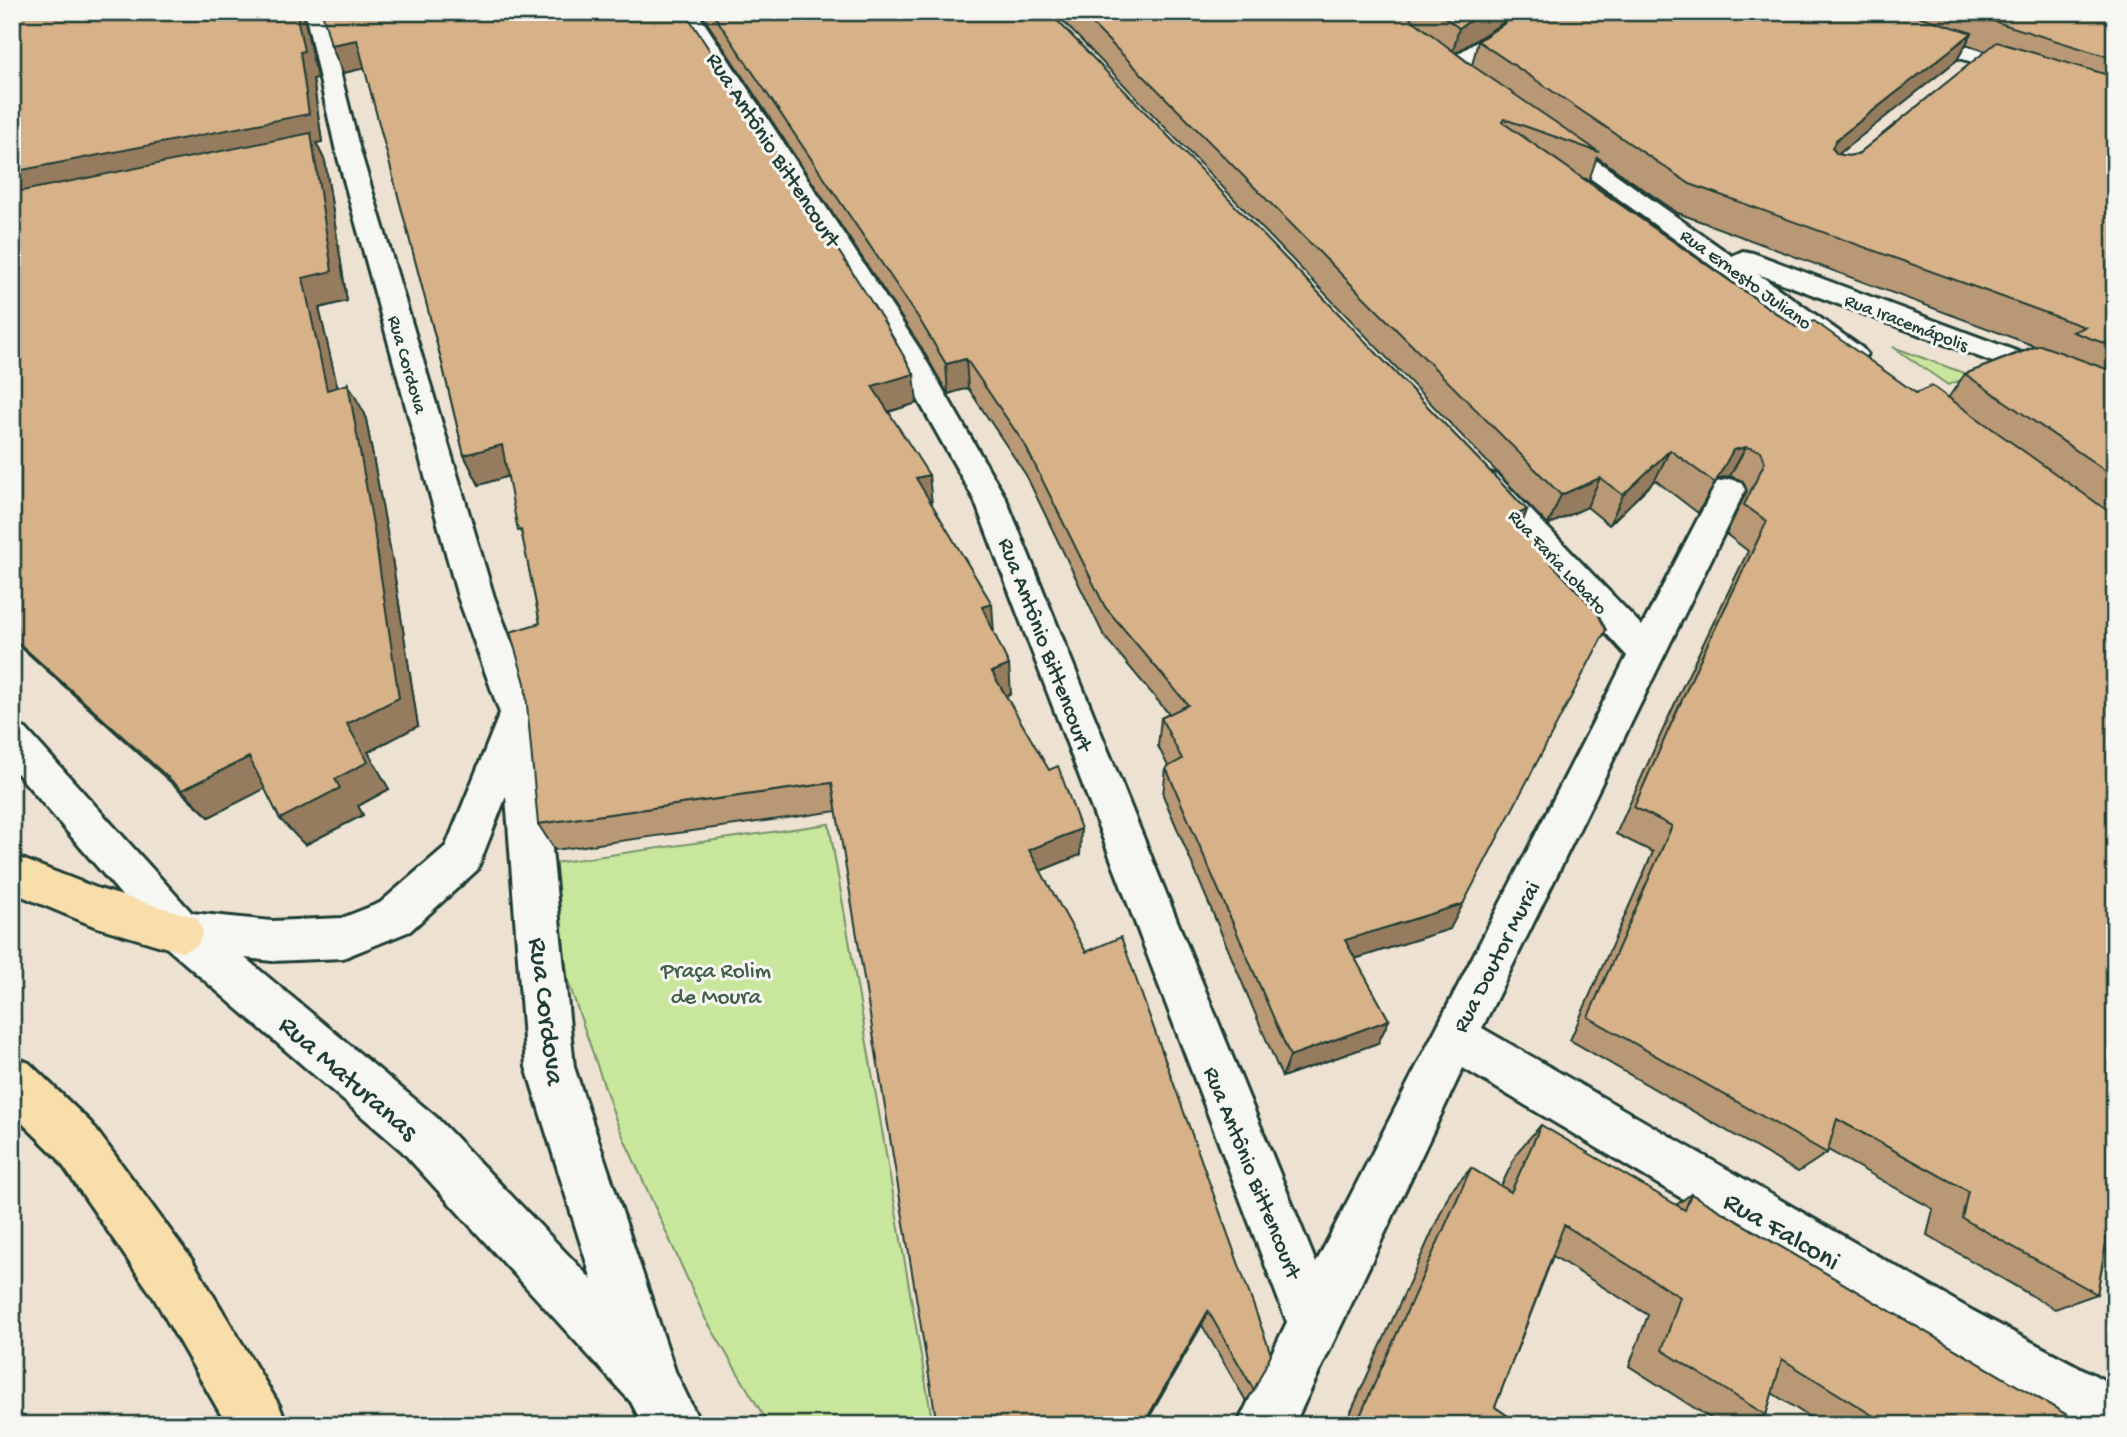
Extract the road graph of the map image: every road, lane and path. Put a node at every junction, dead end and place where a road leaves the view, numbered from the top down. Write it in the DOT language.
graph roads {
  1 [pos="314,12"];
  2 [pos="687,12"];
  3 [pos="1540,12"];
  4 [pos="1836,12"];
  5 [pos="1916,12"];
  6 [pos="1889,30"];
  7 [pos="1976,59"];
  8 [pos="1956,75"];
  9 [pos="1473,84"];
  10 [pos="2115,101"];
  11 [pos="1530,124"];
  12 [pos="1699,243"];
  13 [pos="1868,366"];
  14 [pos="2115,399"];
  15 [pos="1465,463"];
  16 [pos="1729,491"];
  17 [pos="1646,653"];
  18 [pos="519,711"];
  19 [pos="12,740"];
  20 [pos="12,873"];
  21 [pos="181,932"];
  22 [pos="1454,1037"];
  23 [pos="12,1079"];
  24 [pos="1314,1322"];
  25 [pos="651,1382"];
  26 [pos="2115,1417"];
  27 [pos="259,1425"];
  28 [pos="673,1425"];
  29 [pos="1265,1425"];
  1 -- 18 [label="street, Rua Cordova"];
  2 -- 24 [label="street, Rua Antônio Bittencourt"];
  3 -- 9 [label="street"];
  4 -- 6 [label="street"];
  5 -- 6 [label="street"];
  6 -- 7 [label="street"];
  7 -- 8 [label="street"];
  7 -- 10 [label="street"];
  11 -- 12 [label="street, Rua Ernesto Juliano"];
  12 -- 13 [label="street, Rua Ernesto Juliano"];
  12 -- 14 [label="street, Rua Iracemápolis"];
  15 -- 17 [label="street, Rua Faria Lobato"];
  16 -- 17 [label="street, Rua Doutor Murai"];
  17 -- 22 [label="street, Rua Doutor Murai"];
  18 -- 21 [label="street"];
  18 -- 25 [label="street, Rua Cordova"];
  19 -- 21 [label="street, Rua Maturanas"];
  20 -- 21 [label="highway"];
  21 -- 25 [label="street, Rua Maturanas"];
  22 -- 24 [label="street, Rua Doutor Murai"];
  22 -- 26 [label="street, Rua Falconi"];
  23 -- 27 [label="highway"];
  24 -- 29 [label="street, Rua Doutor Murai"];
  25 -- 28 [label="street, Rua Maturanas"];
}
